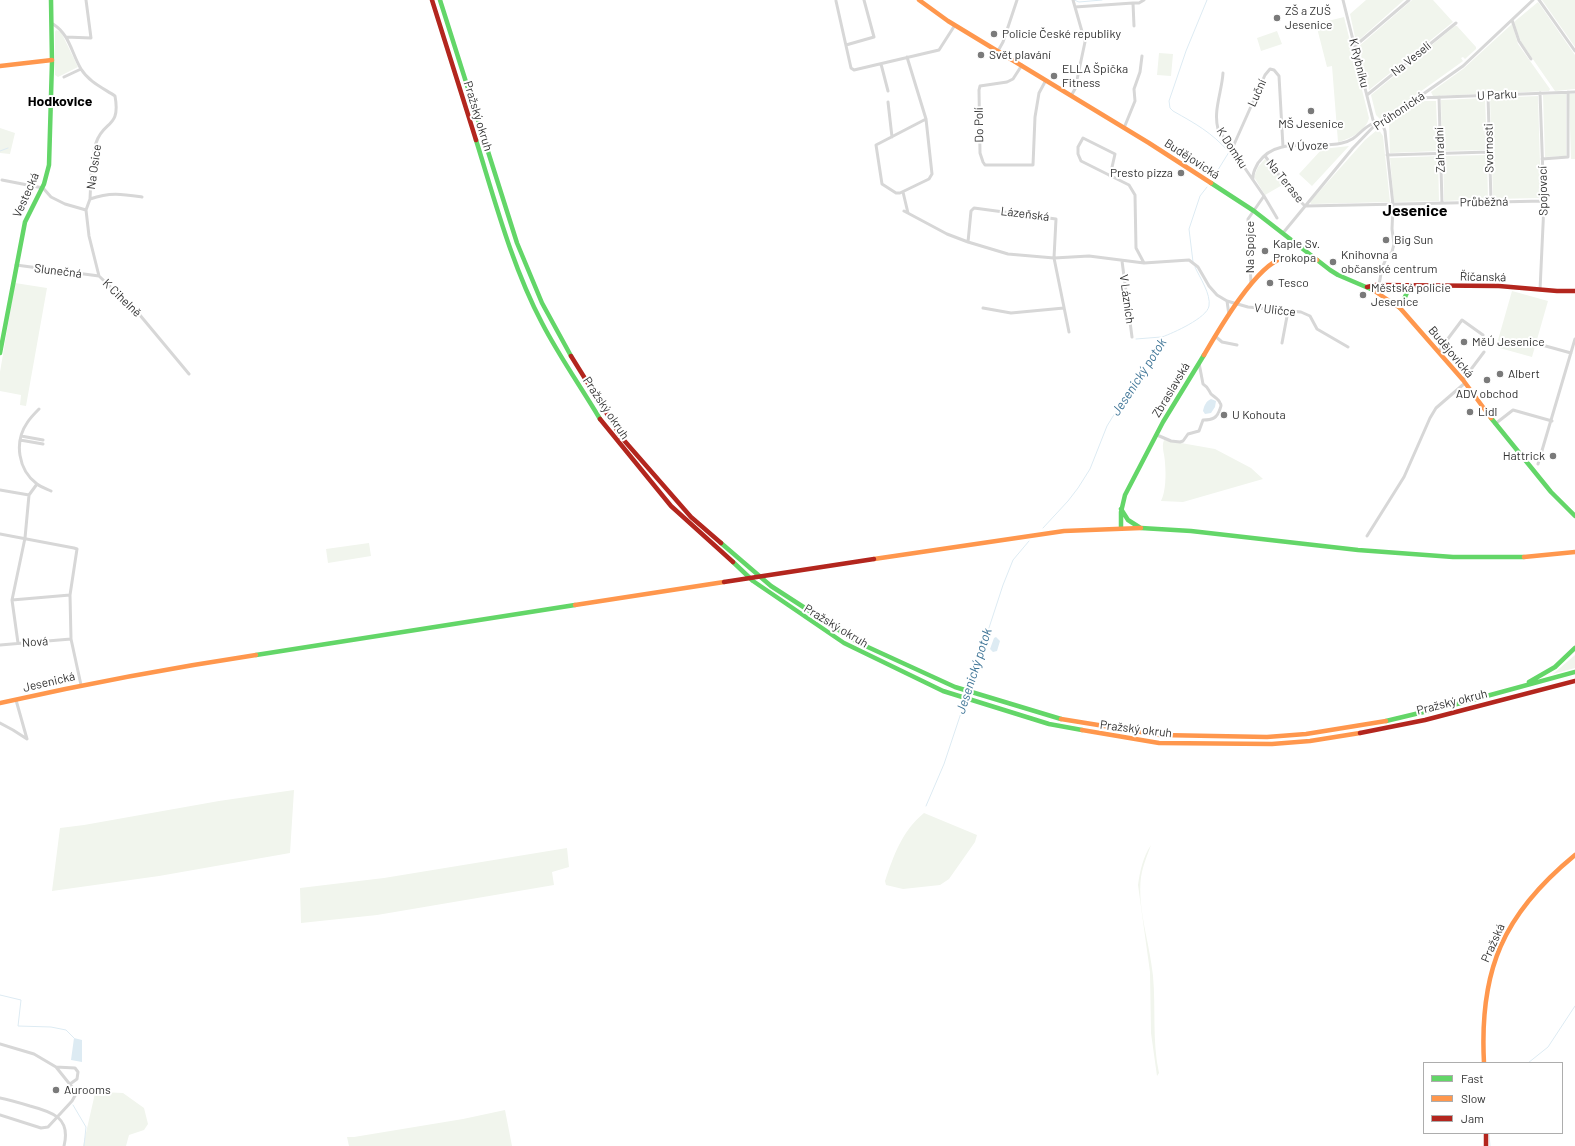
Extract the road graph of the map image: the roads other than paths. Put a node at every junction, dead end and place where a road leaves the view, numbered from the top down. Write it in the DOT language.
graph roads {
  1 [pos="51,0"];
  2 [pos="86,0"];
  3 [pos="432,0"];
  4 [pos="440,0"];
  5 [pos="836,0"];
  6 [pos="864,0"];
  7 [pos="919,0"];
  8 [pos="1017,0"];
  9 [pos="1144,0"];
  10 [pos="1343,0"];
  11 [pos="1409,0"];
  12 [pos="1533,0"];
  13 [pos="1539,0"];
  14 [pos="1073,1"];
  15 [pos="1133,3"];
  16 [pos="1075,7"];
  17 [pos="1512,20"];
  18 [pos="1456,23"];
  19 [pos="52,24"];
  20 [pos="955,25"];
  21 [pos="1134,26"];
  22 [pos="66,37"];
  23 [pos="846,45"];
  24 [pos="1355,46"];
  25 [pos="998,51"];
  26 [pos="1575,51"];
  27 [pos="1142,56"];
  28 [pos="908,57"];
  29 [pos="1531,59"];
  30 [pos="52,60"];
  31 [pos="881,64"];
  32 [pos="1022,65"];
  33 [pos="0,66"];
  34 [pos="81,69"];
  35 [pos="1223,73"];
  36 [pos="64,77"];
  37 [pos="1046,80"];
  38 [pos="888,92"];
  39 [pos="1568,92"];
  40 [pos="1575,92"];
  41 [pos="1540,93"];
  42 [pos="1072,96"];
  43 [pos="1367,96"];
  44 [pos="1488,96"];
  45 [pos="1439,97"];
  46 [pos="1418,98"];
  47 [pos="888,102"];
  48 [pos="926,119"];
  49 [pos="1382,123"];
  50 [pos="1376,124"];
  51 [pos="1124,128"];
  52 [pos="892,137"];
  53 [pos="1283,147"];
  54 [pos="1232,149"];
  55 [pos="1489,152"];
  56 [pos="1440,154"];
  57 [pos="1387,155"];
  58 [pos="1265,156"];
  59 [pos="1542,159"];
  60 [pos="1110,176"];
  61 [pos="2,180"];
  62 [pos="1253,180"];
  63 [pos="43,188"];
  64 [pos="903,192"];
  65 [pos="1264,196"];
  66 [pos="142,197"];
  67 [pos="90,199"];
  68 [pos="1544,201"];
  69 [pos="1491,202"];
  70 [pos="1442,203"];
  71 [pos="1393,205"];
  72 [pos="1305,206"];
  73 [pos="86,210"];
  74 [pos="1254,211"];
  75 [pos="1277,218"];
  76 [pos="1283,233"];
  77 [pos="968,242"];
  78 [pos="1054,258"];
  79 [pos="1317,260"];
  80 [pos="1122,261"];
  81 [pos="1144,263"];
  82 [pos="16,265"];
  83 [pos="99,276"];
  84 [pos="1251,284"];
  85 [pos="1379,285"];
  86 [pos="1410,286"];
  87 [pos="1367,287"];
  88 [pos="1540,290"];
  89 [pos="1575,291"];
  90 [pos="1227,301"];
  91 [pos="1238,304"];
  92 [pos="983,308"];
  93 [pos="1064,308"];
  94 [pos="1400,308"];
  95 [pos="1288,311"];
  96 [pos="1230,315"];
  97 [pos="1069,332"];
  98 [pos="1483,335"];
  99 [pos="1215,336"];
  100 [pos="1132,337"];
  101 [pos="1575,339"];
  102 [pos="1282,343"];
  103 [pos="1237,345"];
  104 [pos="1542,345"];
  105 [pos="1348,346"];
  106 [pos="0,350"];
  107 [pos="1438,352"];
  108 [pos="1484,352"];
  109 [pos="1571,353"];
  110 [pos="1198,363"];
  111 [pos="189,374"];
  112 [pos="1464,381"];
  113 [pos="39,409"];
  114 [pos="1552,421"];
  115 [pos="1495,424"];
  116 [pos="1157,435"];
  117 [pos="21,436"];
  118 [pos="20,440"];
  119 [pos="43,440"];
  120 [pos="42,444"];
  121 [pos="1538,464"];
  122 [pos="37,484"];
  123 [pos="0,490"];
  124 [pos="51,491"];
  125 [pos="29,495"];
  126 [pos="1121,509"];
  127 [pos="1575,516"];
  128 [pos="1121,528"];
  129 [pos="1143,528"];
  130 [pos="0,534"];
  131 [pos="1367,536"];
  132 [pos="25,538"];
  133 [pos="1574,552"];
  134 [pos="70,595"];
  135 [pos="12,600"];
  136 [pos="71,639"];
  137 [pos="18,643"];
  138 [pos="0,645"];
  139 [pos="1575,648"];
  140 [pos="1575,672"];
  141 [pos="1575,681"];
  142 [pos="81,685"];
  143 [pos="1507,690"];
  144 [pos="16,700"];
  145 [pos="0,703"];
  146 [pos="0,724"];
  147 [pos="1575,855"];
  148 [pos="0,1044"];
  149 [pos="1484,1062"];
  150 [pos="56,1067"];
  151 [pos="70,1084"];
  152 [pos="0,1098"];
  153 [pos="0,1116"];
  154 [pos="58,1116"];
  155 [pos="1486,1134"];
  156 [pos="64,1146"];
  157 [pos="1486,1146"];
  1 -- 19 [label="main road, Vestecká"];
  2 -- 22 [label="street"];
  3 -- 141 [label="main road, Pražský okruh"];
  4 -- 143 [label="main road, Pražský okruh"];
  5 -- 23 [label="street"];
  6 -- 23 [label="street"];
  7 -- 20 [label="main road, Budějovická"];
  8 -- 25 [label="street"];
  9 -- 15 [label="street"];
  10 -- 24 [label="street, K Rybníku"];
  11 -- 24 [label="street"];
  12 -- 17 [label="street, Průhonická"];
  13 -- 26 [label="street"];
  14 -- 16 [label="street"];
  15 -- 16 [label="street"];
  15 -- 21 [label="street"];
  16 -- 42 [label="street"];
  17 -- 29 [label="street"];
  17 -- 46 [label="street, Průhonická"];
  18 -- 43 [label="street, Na Veselí"];
  19 -- 22 [label="street, Na Osice"];
  19 -- 30 [label="main road, Vestecká"];
  20 -- 25 [label="main road, Budějovická"];
  20 -- 28 [label="street"];
  22 -- 34 [label="street, Na Osice"];
  23 -- 31 [label="street"];
  24 -- 43 [label="street, K Rybníku"];
  25 -- 32 [label="main road, Budějovická"];
  27 -- 51 [label="street"];
  28 -- 31 [label="street"];
  28 -- 48 [label="street"];
  30 -- 33 [label="main road"];
  30 -- 63 [label="main road, Vestecká"];
  31 -- 38 [label="street"];
  32 -- 37 [label="main road, Budějovická"];
  32 -- 37 [label="street, Do Polí"];
  34 -- 36 [label="street"];
  34 -- 67 [label="street, Na Osice"];
  35 -- 54 [label="street, K Domku"];
  37 -- 42 [label="main road, Budějovická"];
  39 -- 40 [label="street, U Parku"];
  39 -- 41 [label="street, U Parku"];
  39 -- 59 [label="street"];
  41 -- 44 [label="street, U Parku"];
  41 -- 59 [label="street, Spojovací"];
  42 -- 51 [label="main road, Budějovická"];
  43 -- 50 [label="street, K Rybníku"];
  44 -- 45 [label="street, U Parku"];
  44 -- 55 [label="street, Svornosti"];
  45 -- 46 [label="street, U Parku"];
  45 -- 56 [label="street, Zahradní"];
  46 -- 49 [label="street, Průhonická"];
  47 -- 52 [label="street"];
  48 -- 52 [label="street"];
  48 -- 64 [label="street"];
  49 -- 50 [label="street, Průhonická"];
  49 -- 57 [label="street"];
  50 -- 53 [label="street, V Úvoze"];
  50 -- 72 [label="street, Průhonická"];
  51 -- 74 [label="main road, Budějovická"];
  52 -- 64 [label="street"];
  53 -- 54 [label="street, Luční"];
  53 -- 58 [label="street, V Úvoze"];
  54 -- 62 [label="street, K Domku"];
  55 -- 56 [label="street"];
  55 -- 69 [label="street, Svornosti"];
  56 -- 57 [label="street"];
  56 -- 70 [label="street, Zahradní"];
  57 -- 71 [label="street"];
  58 -- 62 [label="street"];
  58 -- 72 [label="street, Na Terase"];
  59 -- 68 [label="street, Spojovací"];
  60 -- 60 [label="street, V Lázních"];
  60 -- 81 [label="street, V Lázních"];
  61 -- 63 [label="street"];
  62 -- 65 [label="street, K Domku"];
  63 -- 73 [label="street"];
  63 -- 82 [label="main road, Vestecká"];
  64 -- 77 [label="street"];
  65 -- 74 [label="street"];
  65 -- 75 [label="street, K Domku"];
  66 -- 67 [label="street, Na Osice"];
  67 -- 73 [label="street, Na Osice"];
  68 -- 69 [label="street, Průběžná"];
  68 -- 88 [label="street, Spojovací"];
  69 -- 70 [label="street, Průběžná"];
  70 -- 71 [label="street, Průběžná"];
  71 -- 72 [label="street, Průběžná"];
  71 -- 85 [label="street"];
  72 -- 76 [label="street, Průhonická"];
  73 -- 83 [label="street, K Cihelně"];
  74 -- 76 [label="main road, Budějovická"];
  74 -- 84 [label="street, Na Spojce"];
  76 -- 79 [label="main road, Budějovická"];
  77 -- 78 [label="street"];
  77 -- 78 [label="street, Lázeňská"];
  78 -- 80 [label="street, V Lázních"];
  78 -- 93 [label="street"];
  79 -- 84 [label="main road, Zbraslavská"];
  79 -- 87 [label="main road, Budějovická"];
  80 -- 81 [label="street, V Lázních"];
  80 -- 100 [label="street, V Lázních"];
  81 -- 90 [label="street, V Lázních"];
  82 -- 83 [label="street, Slunečná"];
  82 -- 106 [label="main road, Vestecká"];
  83 -- 111 [label="street, K Cihelně"];
  84 -- 91 [label="main road, Zbraslavská"];
  85 -- 86 [label="main road, Říčanská"];
  85 -- 87 [label="main road, Říčanská"];
  86 -- 88 [label="main road, Říčanská"];
  86 -- 94 [label="main road"];
  87 -- 94 [label="main road, Budějovická"];
  88 -- 89 [label="main road, Říčanská"];
  90 -- 91 [label="street, V Lázních"];
  90 -- 96 [label="street"];
  91 -- 95 [label="street, V Uličce"];
  91 -- 96 [label="main road, Zbraslavská"];
  92 -- 93 [label="street"];
  93 -- 97 [label="street"];
  94 -- 107 [label="main road, Budějovická"];
  95 -- 102 [label="street"];
  95 -- 105 [label="street, V Uličce"];
  96 -- 99 [label="main road, Zbraslavská"];
  98 -- 107 [label="street"];
  99 -- 103 [label="street"];
  99 -- 110 [label="main road, Zbraslavská"];
  101 -- 109 [label="street"];
  104 -- 109 [label="street"];
  107 -- 112 [label="main road, Budějovická"];
  108 -- 112 [label="street"];
  109 -- 114 [label="street"];
  110 -- 116 [label="main road, Zbraslavská"];
  110 -- 116 [label="street, Zbraslavská"];
  112 -- 115 [label="main road, Budějovická"];
  112 -- 131 [label="street"];
  113 -- 117 [label="street"];
  114 -- 115 [label="street"];
  114 -- 121 [label="street"];
  115 -- 127 [label="main road, Budějovická"];
  116 -- 126 [label="main road"];
  117 -- 118 [label="street"];
  117 -- 119 [label="street"];
  118 -- 120 [label="street"];
  118 -- 122 [label="street"];
  122 -- 124 [label="street"];
  122 -- 125 [label="street"];
  123 -- 125 [label="street"];
  125 -- 132 [label="street"];
  126 -- 128 [label="main road"];
  126 -- 129 [label="main road"];
  128 -- 129 [label="main road, Jesenická"];
  128 -- 142 [label="main road, Jesenická"];
  129 -- 133 [label="main road, Jesenická"];
  130 -- 132 [label="street"];
  132 -- 134 [label="street"];
  132 -- 135 [label="street"];
  134 -- 135 [label="street"];
  134 -- 136 [label="street"];
  135 -- 137 [label="street"];
  136 -- 137 [label="street, Nová"];
  136 -- 142 [label="street"];
  137 -- 138 [label="street, Nová"];
  139 -- 143 [label="main road"];
  140 -- 143 [label="main road, Pražský okruh"];
  142 -- 144 [label="main road, Jesenická"];
  144 -- 145 [label="main road, Jesenická"];
  144 -- 146 [label="street"];
  147 -- 149 [label="main road, Pražská"];
  148 -- 150 [label="street"];
  150 -- 151 [label="street"];
  150 -- 151 [label="street"];
  151 -- 154 [label="street"];
  152 -- 154 [label="street"];
  153 -- 154 [label="street"];
  154 -- 156 [label="street"];
  155 -- 157 [label="main road"];
}
